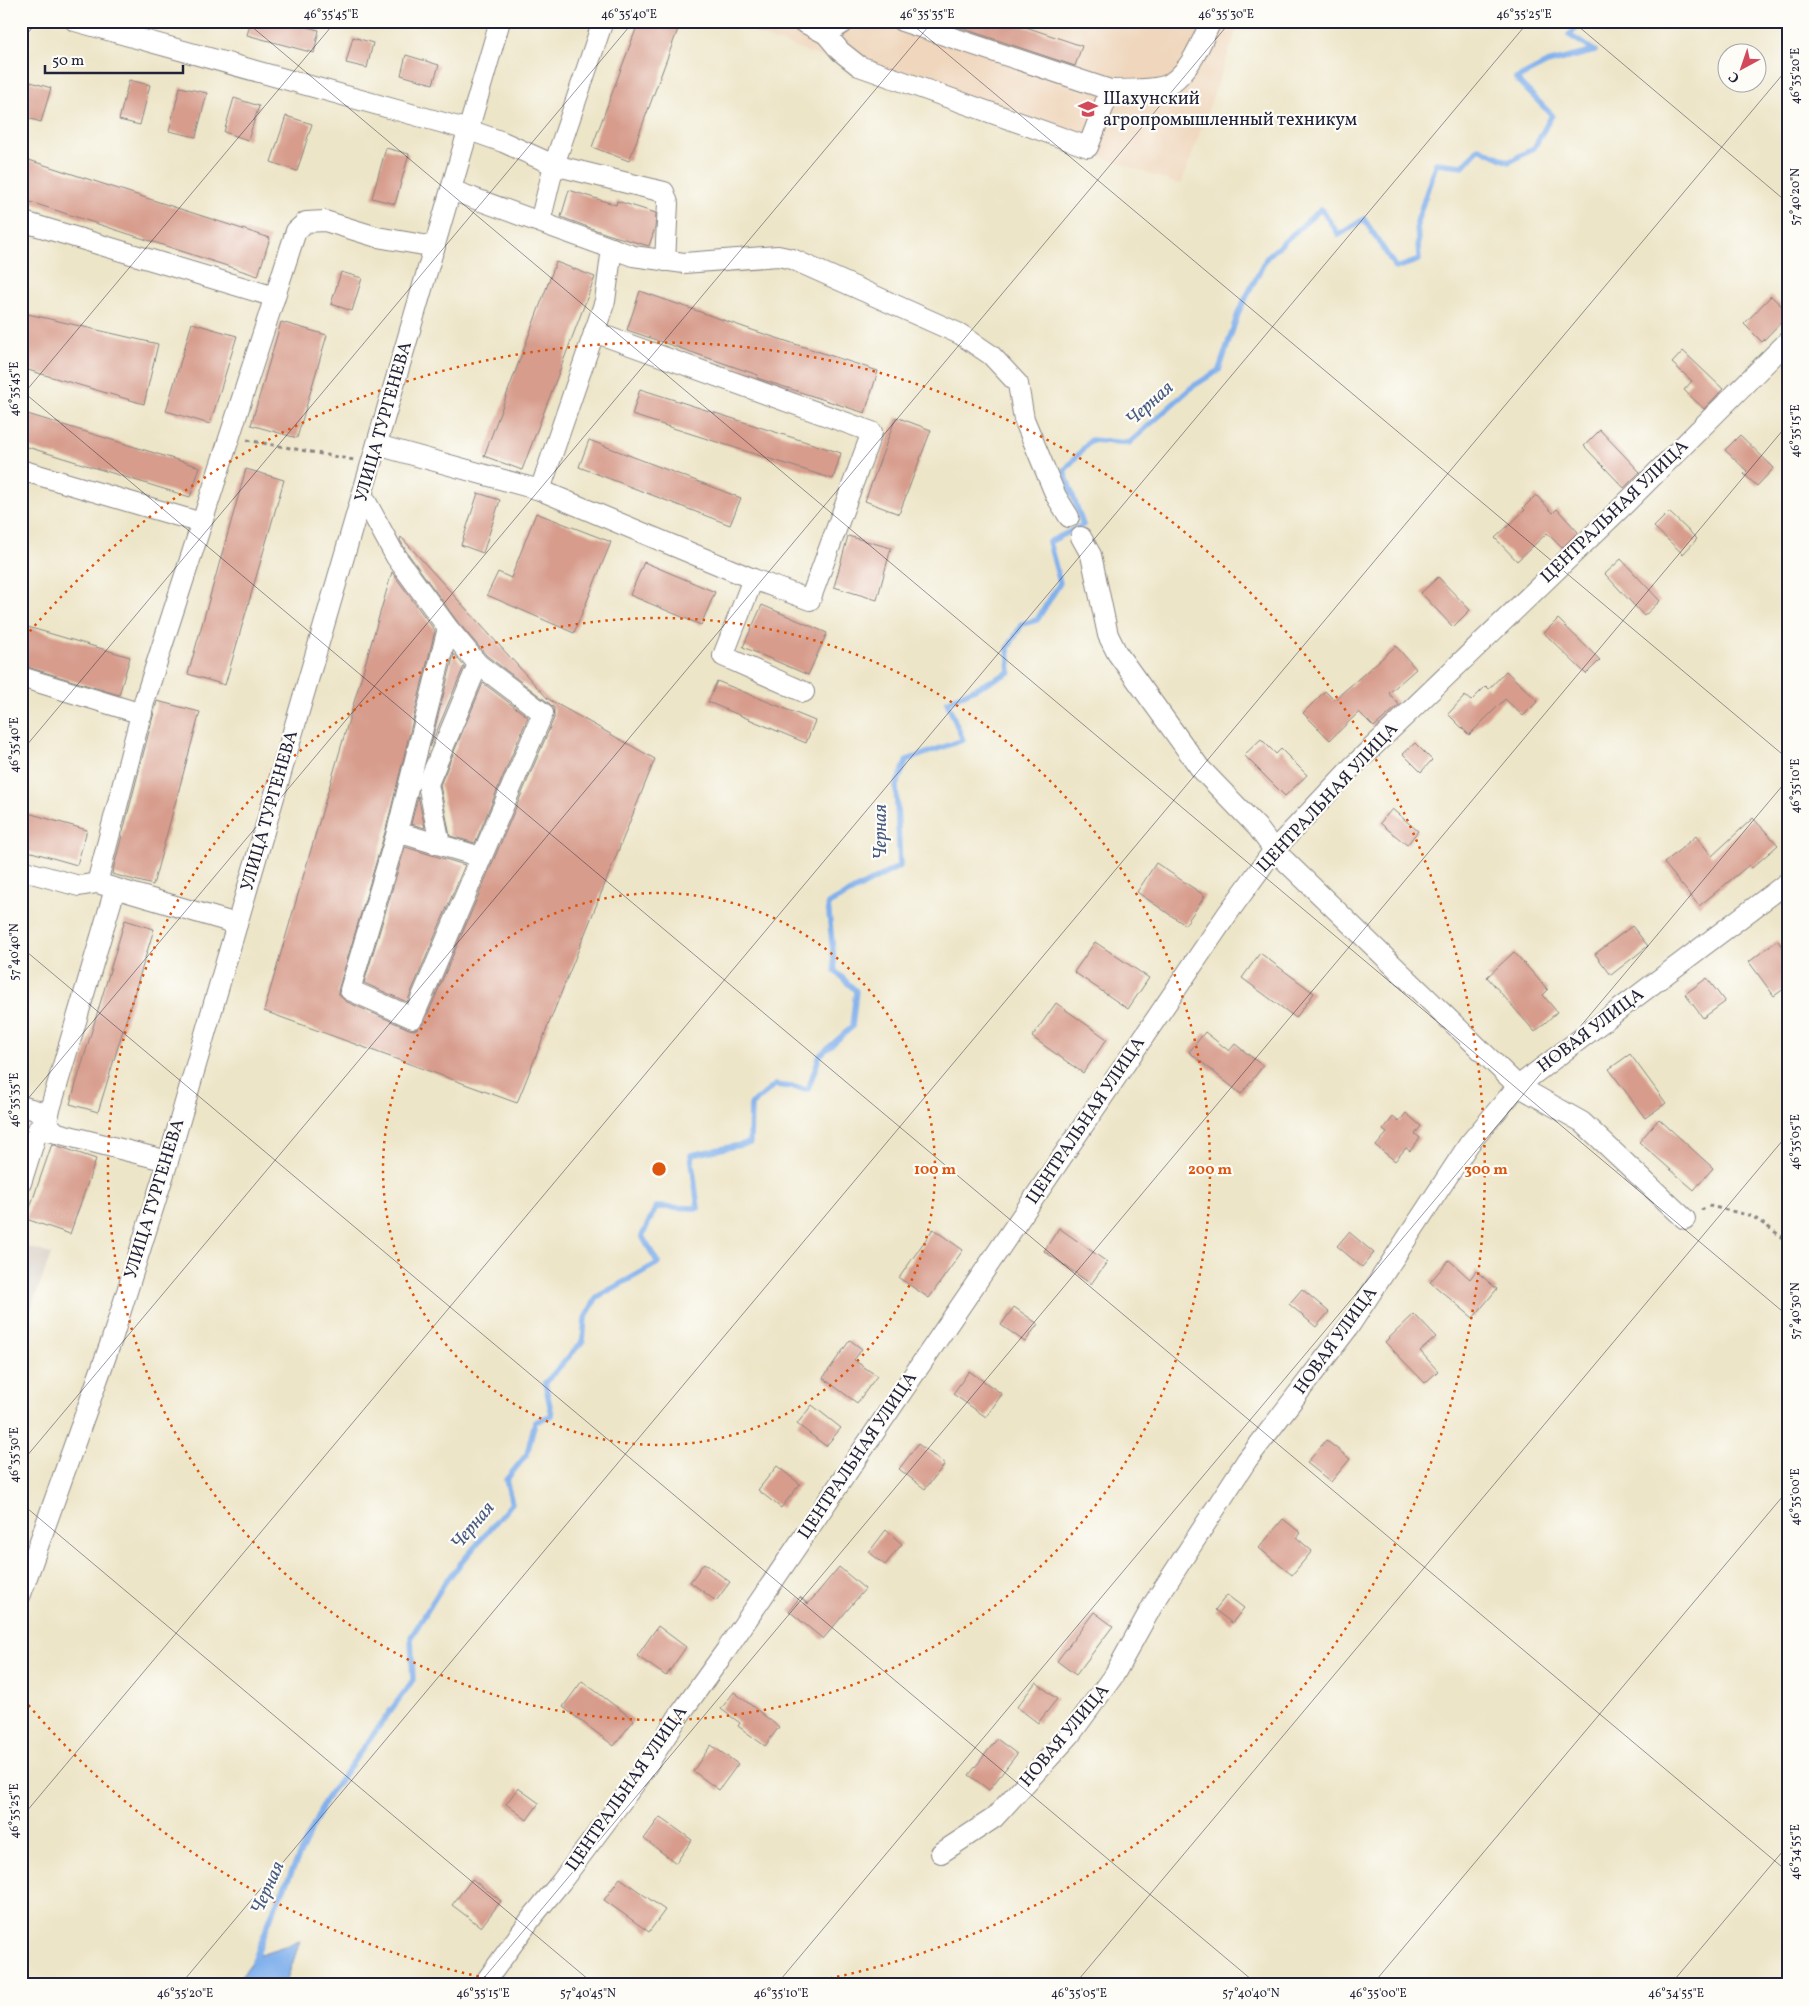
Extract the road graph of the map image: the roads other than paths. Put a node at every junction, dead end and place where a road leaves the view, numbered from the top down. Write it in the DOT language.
graph roads {
  1 [pos="76,21"];
  2 [pos="500,21"];
  3 [pos="603,21"];
  4 [pos="801,21"];
  5 [pos="846,21"];
  6 [pos="902,21"];
  7 [pos="1211,21"];
  8 [pos="826,34"];
  9 [pos="1110,90"];
  10 [pos="469,130"];
  11 [pos="554,165"];
  12 [pos="451,190"];
  13 [pos="21,221"];
  14 [pos="540,222"];
  15 [pos="434,247"];
  16 [pos="612,248"];
  17 [pos="665,261"];
  18 [pos="275,297"];
  19 [pos="594,332"];
  20 [pos="1788,341"];
  21 [pos="374,454"];
  22 [pos="21,470"];
  23 [pos="540,490"];
  24 [pos="363,496"];
  25 [pos="1069,518"];
  26 [pos="202,523"];
  27 [pos="1081,537"];
  28 [pos="753,579"];
  29 [pos="448,628"];
  30 [pos="478,664"];
  31 [pos="21,677"];
  32 [pos="804,692"];
  33 [pos="142,714"];
  34 [pos="397,832"];
  35 [pos="440,844"];
  36 [pos="1274,850"];
  37 [pos="481,857"];
  38 [pos="21,870"];
  39 [pos="1788,882"];
  40 [pos="106,886"];
  41 [pos="237,924"];
  42 [pos="1518,1086"];
  43 [pos="21,1106"];
  44 [pos="49,1114"];
  45 [pos="57,1133"];
  46 [pos="168,1161"];
  47 [pos="21,1184"];
  48 [pos="1685,1219"];
  49 [pos="21,1594"];
  50 [pos="941,1852"];
  51 [pos="483,1985"];
  1 -- 10 [label="street"];
  2 -- 10 [label="street, УЛИЦА ТУРГЕНЕВА"];
  3 -- 11 [label="street"];
  4 -- 8 [label="street"];
  5 -- 8 [label="street"];
  6 -- 9 [label="street"];
  7 -- 9 [label="street"];
  8 -- 9 [label="street"];
  10 -- 11 [label="street"];
  10 -- 12 [label="street, УЛИЦА ТУРГЕНЕВА"];
  11 -- 14 [label="street"];
  11 -- 17 [label="street"];
  12 -- 14 [label="street"];
  12 -- 15 [label="street, УЛИЦА ТУРГЕНЕВА"];
  13 -- 18 [label="street"];
  14 -- 16 [label="street"];
  15 -- 18 [label="street"];
  15 -- 21 [label="street, УЛИЦА ТУРГЕНЕВА"];
  16 -- 17 [label="street"];
  16 -- 19 [label="street"];
  17 -- 25 [label="street"];
  18 -- 26 [label="street"];
  19 -- 23 [label="street"];
  19 -- 28 [label="street"];
  20 -- 36 [label="street, ЦЕНТРАЛЬНАЯ УЛИЦА"];
  21 -- 23 [label="street"];
  21 -- 24 [label="street, УЛИЦА ТУРГЕНЕВА"];
  22 -- 26 [label="street"];
  23 -- 28 [label="street"];
  24 -- 29 [label="street"];
  24 -- 41 [label="street, УЛИЦА ТУРГЕНЕВА"];
  26 -- 33 [label="street"];
  27 -- 36 [label="street"];
  28 -- 32 [label="street"];
  29 -- 30 [label="street"];
  29 -- 34 [label="street"];
  30 -- 35 [label="street"];
  30 -- 37 [label="street"];
  31 -- 33 [label="street"];
  33 -- 40 [label="street"];
  34 -- 35 [label="street"];
  34 -- 37 [label="street"];
  35 -- 37 [label="street"];
  36 -- 42 [label="street"];
  36 -- 51 [label="street, ЦЕНТРАЛЬНАЯ УЛИЦА"];
  38 -- 40 [label="street"];
  39 -- 42 [label="street, НОВАЯ УЛИЦА"];
  40 -- 41 [label="street"];
  40 -- 44 [label="street"];
  41 -- 46 [label="street, УЛИЦА ТУРГЕНЕВА"];
  42 -- 48 [label="street"];
  42 -- 50 [label="street, НОВАЯ УЛИЦА"];
  43 -- 44 [label="street"];
  44 -- 45 [label="street"];
  45 -- 46 [label="street"];
  45 -- 47 [label="street"];
  46 -- 49 [label="street, УЛИЦА ТУРГЕНЕВА"];
}
